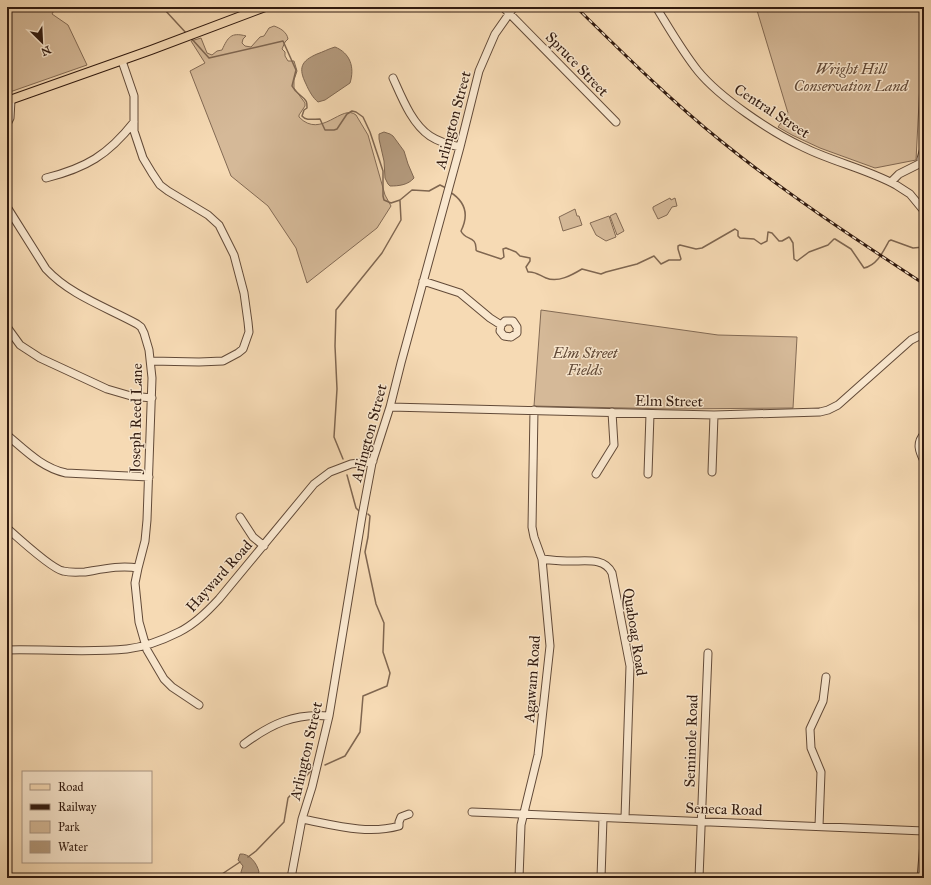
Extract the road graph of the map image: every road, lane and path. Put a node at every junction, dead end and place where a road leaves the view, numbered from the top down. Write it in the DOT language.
graph roads {
  1 [pos="265,7"];
  2 [pos="503,7"];
  3 [pos="656,7"];
  4 [pos="512,10"];
  5 [pos="122,61"];
  6 [pos="393,78"];
  7 [pos="9,100"];
  8 [pos="134,122"];
  9 [pos="616,122"];
  10 [pos="7,124"];
  11 [pos="460,147"];
  12 [pos="924,148"];
  13 [pos="922,163"];
  14 [pos="46,178"];
  15 [pos="891,182"];
  16 [pos="7,207"];
  17 [pos="924,211"];
  18 [pos="423,281"];
  19 [pos="500,325"];
  20 [pos="7,327"];
  21 [pos="923,334"];
  22 [pos="151,361"];
  23 [pos="152,398"];
  24 [pos="390,407"];
  25 [pos="534,410"];
  26 [pos="612,412"];
  27 [pos="650,414"];
  28 [pos="714,415"];
  29 [pos="924,434"];
  30 [pos="7,435"];
  31 [pos="373,461"];
  32 [pos="924,461"];
  33 [pos="712,472"];
  34 [pos="596,474"];
  35 [pos="648,474"];
  36 [pos="149,477"];
  37 [pos="240,517"];
  38 [pos="7,528"];
  39 [pos="264,546"];
  40 [pos="542,559"];
  41 [pos="138,568"];
  42 [pos="146,645"];
  43 [pos="7,650"];
  44 [pos="708,653"];
  45 [pos="826,676"];
  46 [pos="199,705"];
  47 [pos="329,716"];
  48 [pos="244,744"];
  49 [pos="472,812"];
  50 [pos="409,814"];
  51 [pos="523,814"];
  52 [pos="603,818"];
  53 [pos="625,818"];
  54 [pos="302,819"];
  55 [pos="702,822"];
  56 [pos="819,826"];
  57 [pos="924,831"];
  58 [pos="924,843"];
  59 [pos="291,878"];
  60 [pos="518,878"];
  61 [pos="601,878"];
  62 [pos="699,878"];
  63 [pos="921,878"];
  1 -- 5 [label="main road"];
  2 -- 4 [label="street, Spruce Street"];
  3 -- 15 [label="street, Central Street"];
  4 -- 9 [label="street, Spruce Street"];
  4 -- 11 [label="street, Arlington Street"];
  5 -- 7 [label="main road"];
  5 -- 8 [label="street"];
  6 -- 11 [label="street"];
  7 -- 10 [label="street"];
  8 -- 14 [label="street"];
  8 -- 22 [label="street"];
  11 -- 18 [label="street, Arlington Street"];
  12 -- 13 [label="street"];
  13 -- 15 [label="street"];
  15 -- 17 [label="street, Central Street"];
  16 -- 22 [label="street, Joseph Reed Lane"];
  18 -- 19 [label="street"];
  18 -- 24 [label="street, Arlington Street"];
  20 -- 23 [label="street"];
  21 -- 28 [label="street, Elm Street"];
  22 -- 23 [label="street, Joseph Reed Lane"];
  23 -- 36 [label="street, Joseph Reed Lane"];
  24 -- 25 [label="street, Elm Street"];
  24 -- 31 [label="street, Arlington Street"];
  25 -- 26 [label="street, Elm Street"];
  25 -- 40 [label="street, Agawam Road"];
  26 -- 27 [label="street, Elm Street"];
  26 -- 34 [label="street"];
  27 -- 28 [label="street, Elm Street"];
  27 -- 35 [label="street"];
  28 -- 33 [label="street"];
  29 -- 32 [label="street"];
  30 -- 36 [label="street"];
  31 -- 39 [label="street, Hayward Road"];
  31 -- 47 [label="street, Arlington Street"];
  36 -- 41 [label="street, Joseph Reed Lane"];
  37 -- 39 [label="street"];
  38 -- 41 [label="street"];
  39 -- 42 [label="street, Hayward Road"];
  40 -- 51 [label="street, Agawam Road"];
  40 -- 53 [label="street, Quaboag Road"];
  41 -- 42 [label="street, Joseph Reed Lane"];
  42 -- 43 [label="street, Hayward Road"];
  42 -- 46 [label="street, Joseph Reed Lane"];
  44 -- 55 [label="street, Seminole Road"];
  45 -- 56 [label="street"];
  47 -- 48 [label="street"];
  47 -- 54 [label="street, Arlington Street"];
  49 -- 51 [label="street, Seneca Road"];
  50 -- 54 [label="street"];
  51 -- 52 [label="street, Seneca Road"];
  51 -- 60 [label="street, Agawam Road"];
  52 -- 53 [label="street, Seneca Road"];
  52 -- 61 [label="street"];
  53 -- 55 [label="street, Seneca Road"];
  54 -- 59 [label="street, Arlington Street"];
  55 -- 56 [label="street, Seneca Road"];
  55 -- 62 [label="street, Seminole Road"];
  56 -- 57 [label="street, Seneca Road"];
  58 -- 63 [label="street"];
}
